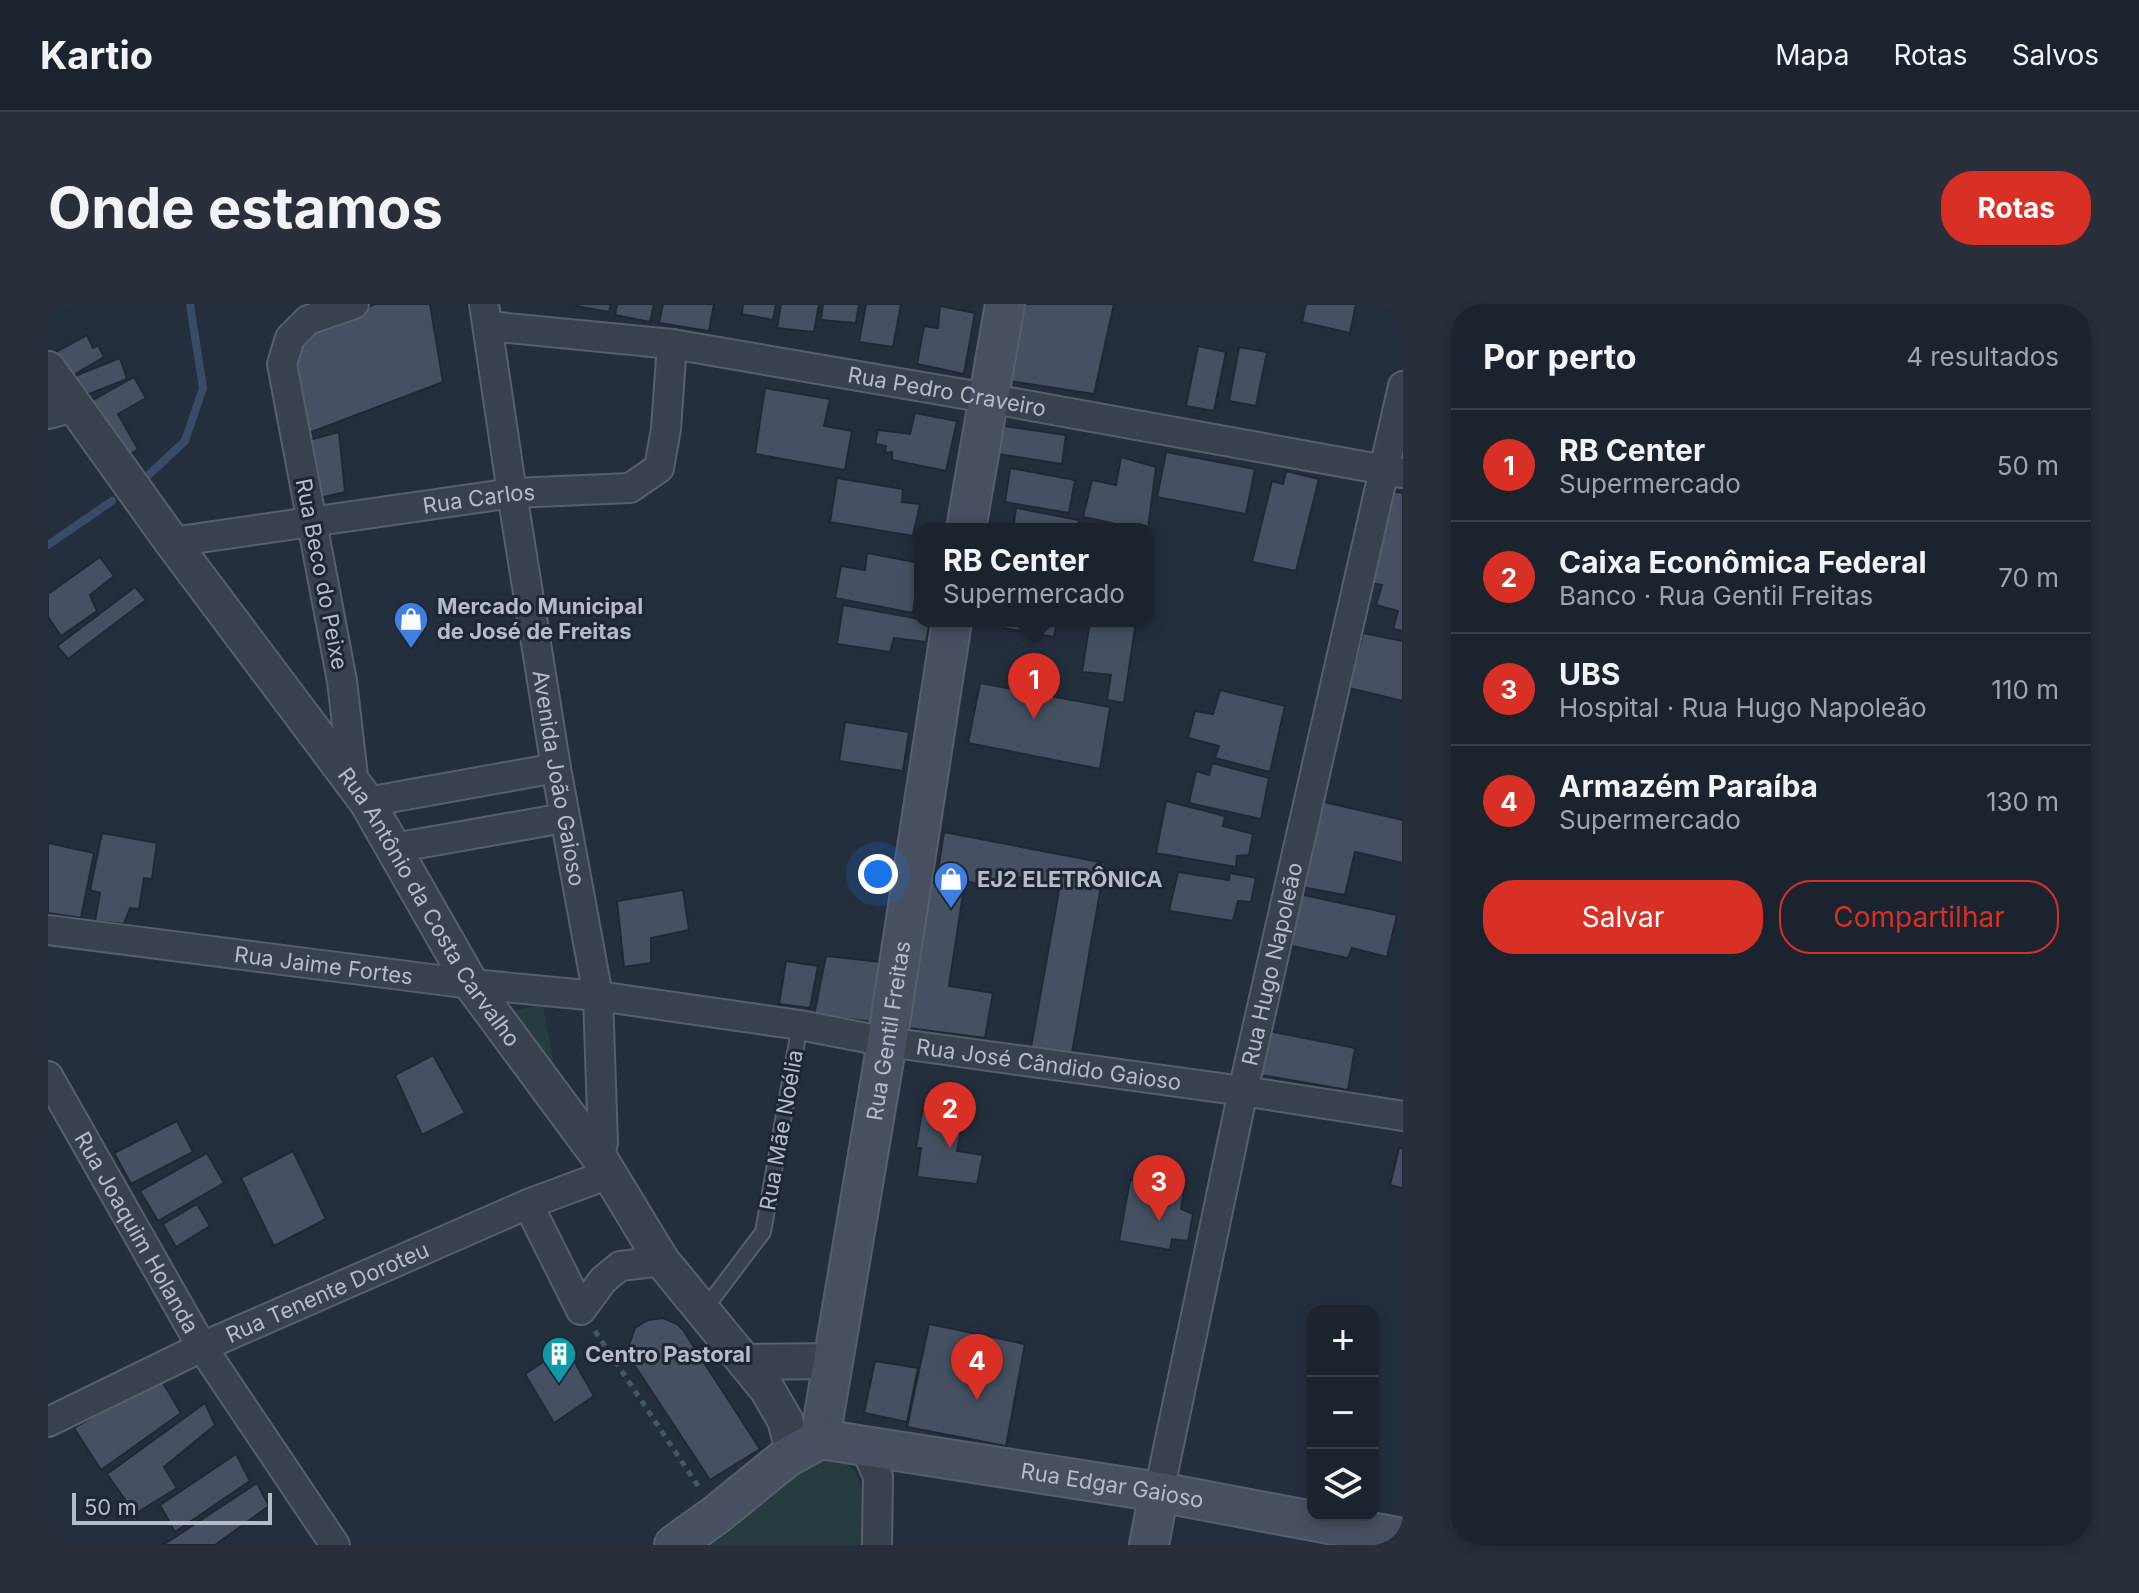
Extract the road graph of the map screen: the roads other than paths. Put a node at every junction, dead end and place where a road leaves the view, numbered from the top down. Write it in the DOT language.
graph roads {
  1 [pos="354,304"];
  2 [pos="1005,304"];
  3 [pos="486,315"];
  4 [pos="672,344"];
  5 [pos="48,369"];
  6 [pos="1403,386"];
  7 [pos="987,398"];
  8 [pos="61,410"];
  9 [pos="1394,472"];
  10 [pos="512,493"];
  11 [pos="313,523"];
  12 [pos="967,523"];
  13 [pos="172,542"];
  14 [pos="951,627"];
  15 [pos="556,768"];
  16 [pos="360,794"];
  17 [pos="564,818"];
  18 [pos="394,848"];
  19 [pos="48,930"];
  20 [pos="471,984"];
  21 [pos="598,996"];
  22 [pos="800,1025"];
  23 [pos="887,1042"];
  24 [pos="48,1076"];
  25 [pos="1243,1091"];
  26 [pos="1403,1116"];
  27 [pos="48,1122"];
  28 [pos="80,1132"];
  29 [pos="604,1165"];
  30 [pos="528,1204"];
  31 [pos="662,1261"];
  32 [pos="704,1311"];
  33 [pos="202,1347"];
  34 [pos="833,1361"];
  35 [pos="745,1362"];
  36 [pos="48,1422"];
  37 [pos="807,1446"];
  38 [pos="865,1447"];
  39 [pos="1159,1492"];
  40 [pos="1403,1538"];
  41 [pos="335,1545"];
  42 [pos="674,1545"];
  43 [pos="877,1545"];
  44 [pos="1149,1545"];
  1 -- 11 [label="street, Rua Beco do Peixe"];
  2 -- 7 [label="main road"];
  3 -- 4 [label="street, Rua Pedro Craveiro"];
  3 -- 10 [label="street, Avenida João Gaioso"];
  4 -- 7 [label="street, Rua Pedro Craveiro"];
  4 -- 10 [label="street, Rua Carlos"];
  5 -- 8 [label="street, Rua Antônio da Costa Carvalho"];
  6 -- 9 [label="street, Rua Hugo Napoleão"];
  7 -- 9 [label="street, Rua Pedro Craveiro"];
  7 -- 12 [label="main road"];
  8 -- 13 [label="street, Rua Antônio da Costa Carvalho"];
  9 -- 25 [label="street, Rua Hugo Napoleão"];
  10 -- 11 [label="street, Rua Carlos"];
  10 -- 15 [label="street, Avenida João Gaioso"];
  11 -- 13 [label="street, Rua Carlos"];
  11 -- 16 [label="street, Rua Beco do Peixe"];
  13 -- 16 [label="street, Rua Antônio da Costa Carvalho"];
  14 -- 23 [label="main road, Rua Gentil Freitas"];
  15 -- 16 [label="street"];
  15 -- 17 [label="street, Avenida João Gaioso"];
  16 -- 18 [label="street, Rua Antônio da Costa Carvalho"];
  17 -- 18 [label="street"];
  17 -- 21 [label="street, Avenida João Gaioso"];
  18 -- 20 [label="street, Rua Antônio da Costa Carvalho"];
  19 -- 20 [label="street, Rua Jaime Fortes"];
  20 -- 21 [label="street, Rua Jaime Fortes"];
  20 -- 29 [label="street, Rua Antônio da Costa Carvalho"];
  21 -- 22 [label="street, Rua José Cândido Gaioso"];
  21 -- 29 [label="street, Avenida João Gaioso"];
  22 -- 23 [label="street, Rua José Cândido Gaioso"];
  22 -- 32 [label="lane, Rua Mãe Noélia"];
  23 -- 25 [label="street, Rua José Cândido Gaioso"];
  23 -- 34 [label="main road, Rua Gentil Freitas"];
  24 -- 28 [label="street, Rua Joaquim Holanda"];
  25 -- 26 [label="street, Rua José Cândido Gaioso"];
  25 -- 39 [label="street, Rua Hugo Napoleão"];
  27 -- 28 [label="street"];
  28 -- 33 [label="street, Rua Joaquim Holanda"];
  29 -- 30 [label="street, Rua Tenente Doroteu"];
  29 -- 31 [label="street, Rua Antônio da Costa Carvalho"];
  30 -- 31 [label="street"];
  30 -- 33 [label="street, Rua Tenente Doroteu"];
  31 -- 32 [label="street, Rua Antônio da Costa Carvalho"];
  32 -- 35 [label="street, Rua Antônio da Costa Carvalho"];
  33 -- 36 [label="street, Rua Tenente Doroteu"];
  33 -- 41 [label="street, Rua Joaquim Holanda"];
  34 -- 35 [label="street"];
  34 -- 37 [label="main road, Rua Gentil Freitas"];
  35 -- 37 [label="street, Rua Antônio da Costa Carvalho"];
  37 -- 38 [label="main road, Rua Edgar Gaioso"];
  37 -- 42 [label="main road"];
  38 -- 39 [label="main road, Rua Edgar Gaioso"];
  38 -- 43 [label="street"];
  39 -- 40 [label="main road, Rua Edgar Gaioso"];
  39 -- 44 [label="main road, Rua Hugo Napoleão"];
}
